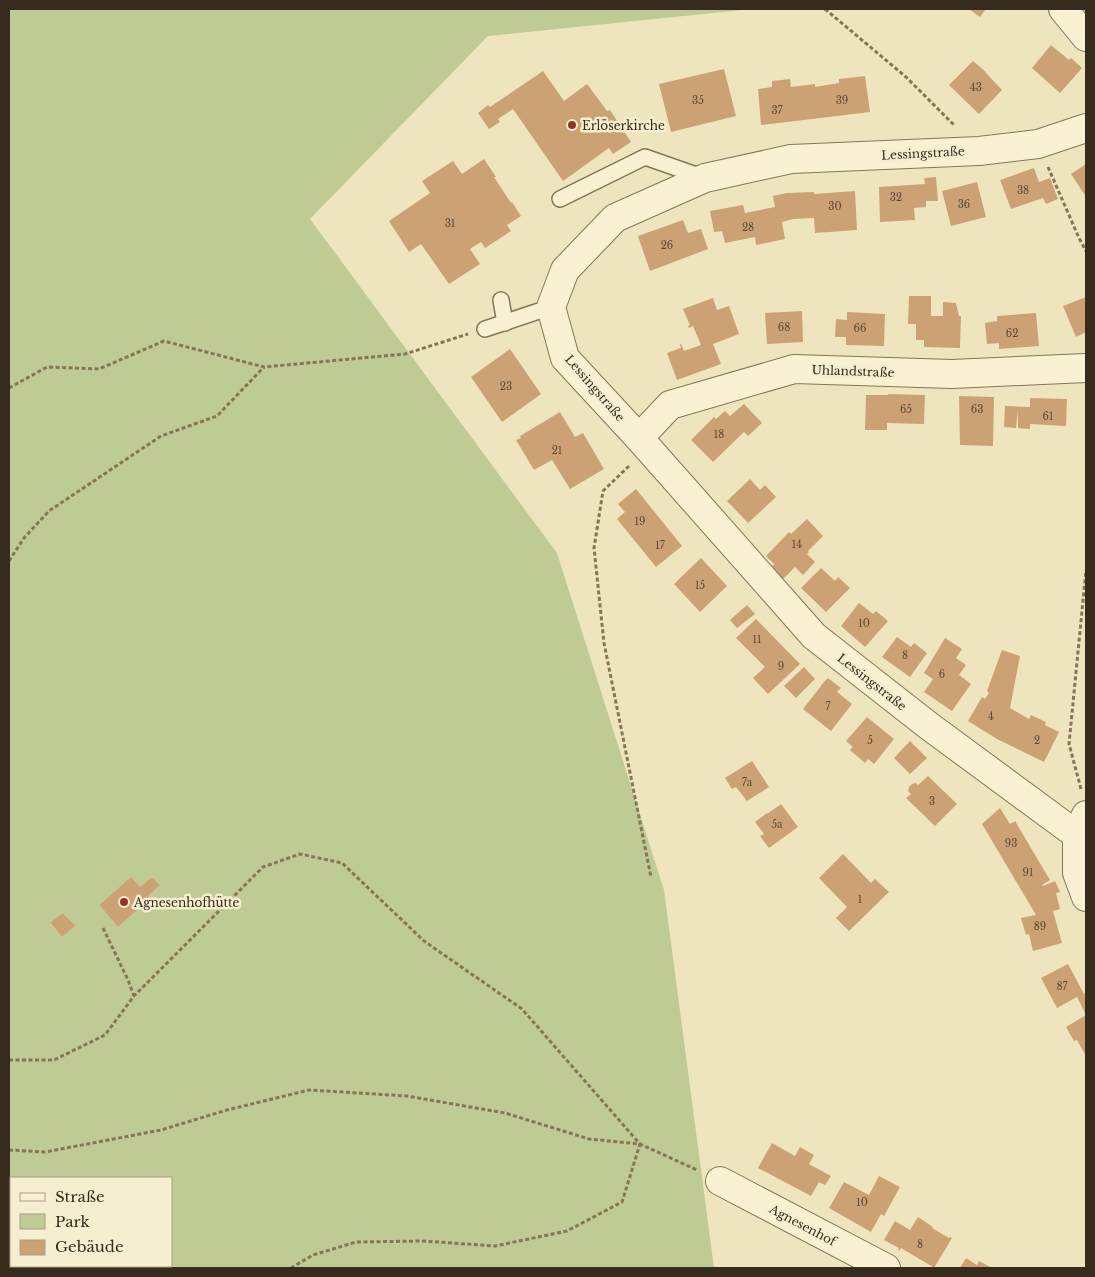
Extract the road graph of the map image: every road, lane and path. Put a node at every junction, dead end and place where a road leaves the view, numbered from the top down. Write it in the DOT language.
graph roads {
  1 [pos="825,9"];
  2 [pos="1063,9"];
  3 [pos="1086,37"];
  4 [pos="1086,128"];
  5 [pos="1038,144"];
  6 [pos="979,151"];
  7 [pos="705,178"];
  8 [pos="560,199"];
  9 [pos="1086,251"];
  10 [pos="501,300"];
  11 [pos="551,307"];
  12 [pos="505,323"];
  13 [pos="485,329"];
  14 [pos="264,367"];
  15 [pos="1086,368"];
  16 [pos="9,388"];
  17 [pos="643,443"];
  18 [pos="9,560"];
  19 [pos="1086,570"];
  20 [pos="1082,816"];
  21 [pos="651,877"];
  22 [pos="1086,898"];
  23 [pos="103,928"];
  24 [pos="134,996"];
  25 [pos="9,1060"];
  26 [pos="640,1144"];
  27 [pos="9,1150"];
  28 [pos="720,1182"];
  29 [pos="291,1268"];
  30 [pos="886,1268"];
  1 -- 6 [label="path"];
  2 -- 3 [label="street"];
  4 -- 5 [label="street, Lessingstraße"];
  5 -- 6 [label="street, Lessingstraße"];
  5 -- 9 [label="path"];
  6 -- 7 [label="street, Lessingstraße"];
  7 -- 8 [label="lane"];
  7 -- 11 [label="street, Lessingstraße"];
  10 -- 12 [label="lane"];
  11 -- 12 [label="lane"];
  11 -- 17 [label="street, Lessingstraße"];
  12 -- 13 [label="lane"];
  13 -- 14 [label="path"];
  14 -- 16 [label="path"];
  14 -- 18 [label="path"];
  15 -- 17 [label="street, Uhlandstraße"];
  17 -- 20 [label="street, Lessingstraße"];
  17 -- 21 [label="path"];
  19 -- 20 [label="path"];
  20 -- 22 [label="street"];
  23 -- 24 [label="path"];
  24 -- 25 [label="path"];
  24 -- 26 [label="path"];
  26 -- 27 [label="path"];
  26 -- 28 [label="path"];
  26 -- 29 [label="path"];
  28 -- 30 [label="street, Agnesenhof"];
}
